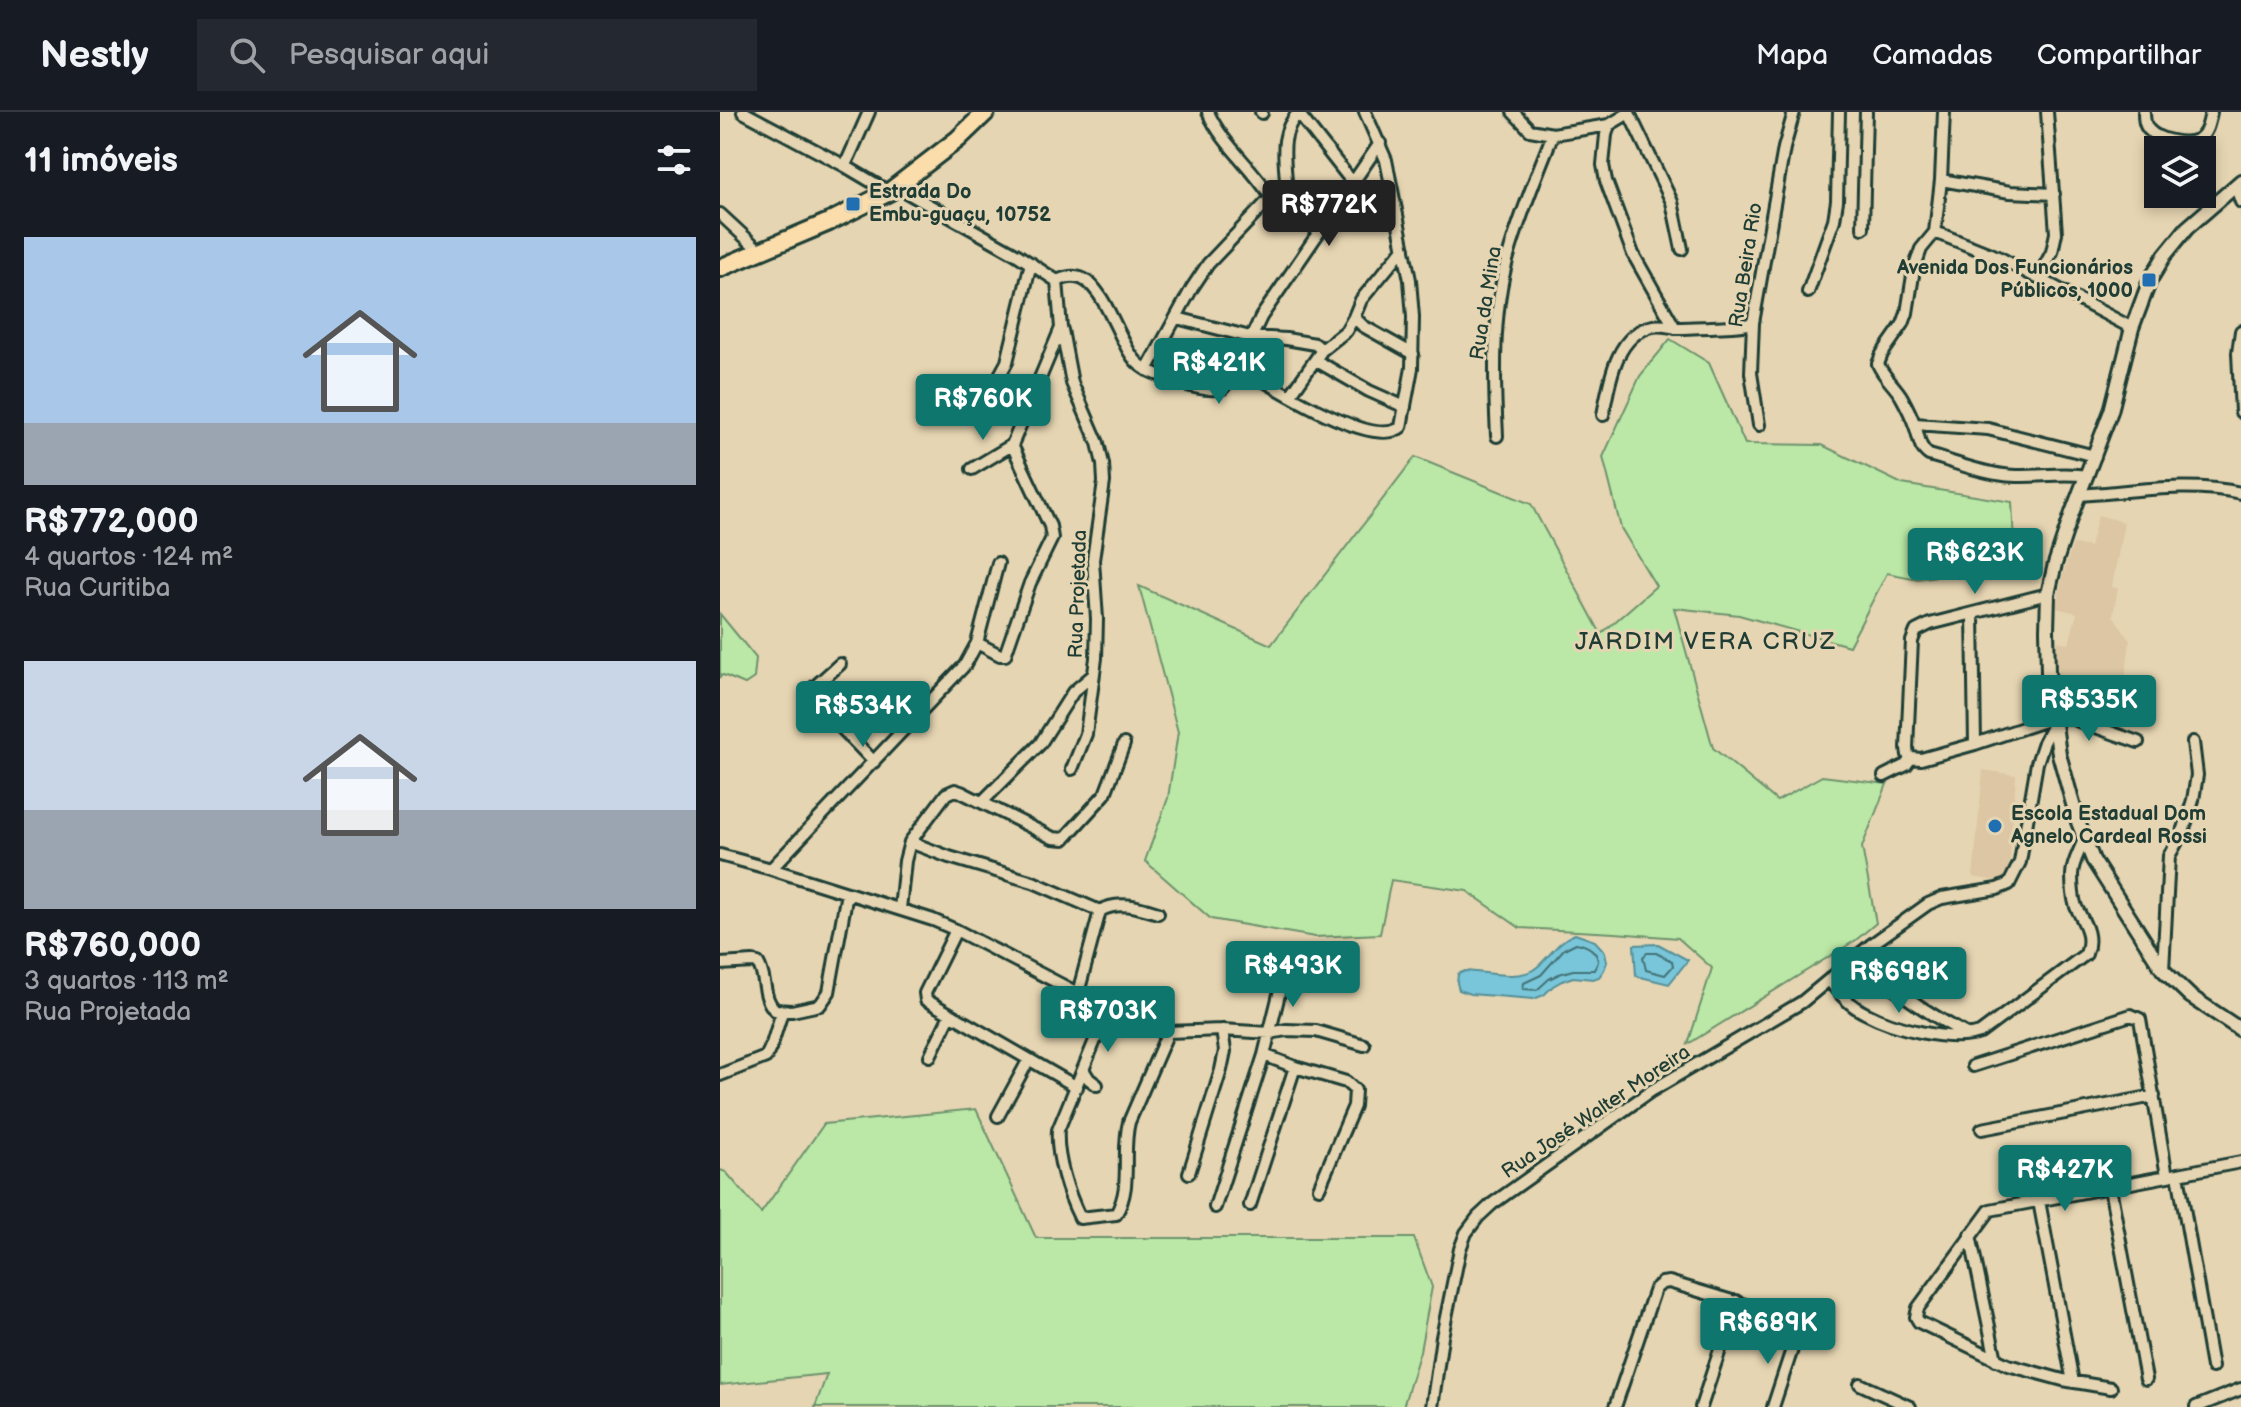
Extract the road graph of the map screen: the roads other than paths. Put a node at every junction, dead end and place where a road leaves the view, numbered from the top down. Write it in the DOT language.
graph roads {
  1 [pos="743,112"];
  2 [pos="869,112"];
  3 [pos="986,112"];
  4 [pos="1208,112"];
  5 [pos="1365,112"];
  6 [pos="1513,112"];
  7 [pos="1794,112"];
  8 [pos="1839,112"];
  9 [pos="1866,112"];
  10 [pos="1944,112"];
  11 [pos="2047,112"];
  12 [pos="2144,112"];
  13 [pos="2211,112"];
  14 [pos="1298,113"];
  15 [pos="1629,113"];
  16 [pos="1609,125"];
  17 [pos="1553,134"];
  18 [pos="1380,143"];
  19 [pos="845,166"];
  20 [pos="1941,180"];
  21 [pos="1353,183"];
  22 [pos="2239,184"];
  23 [pos="893,190"];
  24 [pos="2054,194"];
  25 [pos="1271,197"];
  26 [pos="2241,202"];
  27 [pos="720,214"];
  28 [pos="1863,228"];
  29 [pos="1935,232"];
  30 [pos="1404,248"];
  31 [pos="1682,249"];
  32 [pos="760,251"];
  33 [pos="1031,263"];
  34 [pos="720,268"];
  35 [pos="2038,278"];
  36 [pos="1057,281"];
  37 [pos="1808,292"];
  38 [pos="1354,317"];
  39 [pos="1177,318"];
  40 [pos="1753,323"];
  41 [pos="1061,328"];
  42 [pos="1675,328"];
  43 [pos="2132,328"];
  44 [pos="2241,331"];
  45 [pos="1250,337"];
  46 [pos="1413,354"];
  47 [pos="1319,355"];
  48 [pos="1238,365"];
  49 [pos="1147,370"];
  50 [pos="1290,396"];
  51 [pos="984,404"];
  52 [pos="1405,407"];
  53 [pos="2241,412"];
  54 [pos="1603,415"];
  55 [pos="1915,424"];
  56 [pos="1759,425"];
  57 [pos="1497,436"];
  58 [pos="1012,445"];
  59 [pos="2095,456"];
  60 [pos="972,469"];
  61 [pos="2087,476"];
  62 [pos="2241,493"];
  63 [pos="2078,495"];
  64 [pos="998,563"];
  65 [pos="2048,594"];
  66 [pos="1973,614"];
  67 [pos="977,643"];
  68 [pos="840,664"];
  69 [pos="1092,676"];
  70 [pos="2053,718"];
  71 [pos="2138,742"];
  72 [pos="2193,742"];
  73 [pos="1124,744"];
  74 [pos="1975,744"];
  75 [pos="1911,758"];
  76 [pos="874,762"];
  77 [pos="1072,769"];
  78 [pos="1884,776"];
  79 [pos="983,801"];
  80 [pos="2084,839"];
  81 [pos="910,842"];
  82 [pos="720,855"];
  83 [pos="771,869"];
  84 [pos="847,893"];
  85 [pos="900,909"];
  86 [pos="1100,911"];
  87 [pos="1158,913"];
  88 [pos="956,930"];
  89 [pos="1858,955"];
  90 [pos="720,964"];
  91 [pos="2163,970"];
  92 [pos="1283,978"];
  93 [pos="1829,980"];
  94 [pos="1078,993"];
  95 [pos="1108,1009"];
  96 [pos="782,1012"];
  97 [pos="950,1015"];
  98 [pos="1222,1030"];
  99 [pos="2241,1030"];
  100 [pos="1168,1032"];
  101 [pos="1270,1033"];
  102 [pos="1969,1036"];
  103 [pos="1364,1045"];
  104 [pos="1264,1055"];
  105 [pos="930,1056"];
  106 [pos="1028,1061"];
  107 [pos="1973,1066"];
  108 [pos="1295,1067"];
  109 [pos="1084,1071"];
  110 [pos="720,1075"];
  111 [pos="1097,1085"];
  112 [pos="1077,1087"];
  113 [pos="2154,1096"];
  114 [pos="998,1116"];
  115 [pos="1982,1129"];
  116 [pos="2241,1162"];
  117 [pos="1189,1173"];
  118 [pos="2173,1175"];
  119 [pos="1319,1188"];
  120 [pos="2110,1188"];
  121 [pos="2039,1201"];
  122 [pos="1250,1205"];
  123 [pos="1215,1207"];
  124 [pos="1970,1235"];
  125 [pos="1736,1301"];
  126 [pos="1996,1360"];
  127 [pos="2212,1367"];
  128 [pos="2146,1379"];
  129 [pos="2073,1382"];
  130 [pos="1860,1384"];
  131 [pos="2111,1388"];
  132 [pos="2241,1389"];
  133 [pos="1432,1407"];
  134 [pos="1615,1407"];
  135 [pos="1701,1407"];
  136 [pos="1773,1407"];
  137 [pos="1910,1407"];
  138 [pos="2196,1407"];
  1 -- 19 [label="street"];
  2 -- 19 [label="street"];
  3 -- 23 [label="main road"];
  4 -- 25 [label="street"];
  5 -- 18 [label="street"];
  6 -- 17 [label="street"];
  7 -- 40 [label="street, Rua Beira Rio"];
  8 -- 37 [label="street"];
  9 -- 28 [label="street"];
  10 -- 20 [label="street"];
  11 -- 24 [label="street"];
  12 -- 13 [label="street"];
  14 -- 21 [label="street"];
  14 -- 25 [label="street"];
  15 -- 16 [label="street"];
  15 -- 31 [label="street"];
  16 -- 17 [label="street"];
  16 -- 42 [label="street"];
  17 -- 57 [label="street, Rua da Mina"];
  18 -- 21 [label="street"];
  18 -- 30 [label="street"];
  19 -- 23 [label="street"];
  20 -- 24 [label="street"];
  20 -- 29 [label="street"];
  21 -- 45 [label="street"];
  22 -- 26 [label="street"];
  22 -- 43 [label="street"];
  23 -- 32 [label="main road"];
  23 -- 33 [label="street"];
  24 -- 35 [label="street"];
  25 -- 39 [label="street"];
  27 -- 32 [label="street"];
  29 -- 35 [label="street"];
  29 -- 55 [label="street"];
  30 -- 38 [label="street"];
  30 -- 46 [label="street"];
  32 -- 34 [label="main road"];
  33 -- 36 [label="street"];
  33 -- 51 [label="street"];
  35 -- 43 [label="street"];
  36 -- 41 [label="street, Rua Projetada"];
  36 -- 49 [label="street"];
  38 -- 46 [label="street"];
  38 -- 47 [label="street"];
  39 -- 45 [label="street"];
  39 -- 49 [label="street"];
  40 -- 42 [label="street"];
  40 -- 56 [label="street, Rua Beira Rio"];
  41 -- 58 [label="street, Rua Projetada"];
  41 -- 69 [label="street, Rua Projetada"];
  42 -- 54 [label="street"];
  43 -- 59 [label="street"];
  44 -- 53 [label="street"];
  45 -- 47 [label="street"];
  45 -- 48 [label="street"];
  46 -- 52 [label="street"];
  47 -- 50 [label="street"];
  47 -- 52 [label="street"];
  48 -- 49 [label="street"];
  48 -- 50 [label="street"];
  50 -- 52 [label="street"];
  55 -- 59 [label="street"];
  55 -- 61 [label="street"];
  58 -- 60 [label="street"];
  58 -- 67 [label="street, Rua Projetada"];
  59 -- 61 [label="street"];
  61 -- 63 [label="street"];
  62 -- 63 [label="street"];
  63 -- 65 [label="street"];
  64 -- 67 [label="street"];
  65 -- 66 [label="street"];
  65 -- 70 [label="street"];
  66 -- 74 [label="street"];
  66 -- 75 [label="street"];
  67 -- 76 [label="street"];
  68 -- 76 [label="street"];
  69 -- 77 [label="street, Rua Projetada"];
  69 -- 79 [label="street"];
  70 -- 71 [label="street"];
  70 -- 74 [label="street"];
  70 -- 80 [label="street"];
  70 -- 89 [label="street, Rua José Walter Moreira"];
  72 -- 91 [label="street"];
  73 -- 79 [label="street"];
  74 -- 75 [label="street"];
  75 -- 78 [label="street"];
  76 -- 83 [label="street"];
  79 -- 81 [label="street"];
  80 -- 91 [label="street"];
  80 -- 102 [label="street"];
  81 -- 85 [label="street"];
  81 -- 86 [label="street"];
  82 -- 83 [label="street"];
  83 -- 84 [label="street"];
  84 -- 85 [label="street"];
  84 -- 96 [label="street"];
  85 -- 88 [label="street"];
  86 -- 87 [label="street"];
  86 -- 94 [label="street"];
  88 -- 94 [label="street"];
  88 -- 97 [label="street"];
  89 -- 93 [label="street, Rua José Walter Moreira"];
  89 -- 102 [label="street"];
  90 -- 96 [label="street"];
  91 -- 99 [label="street"];
  92 -- 101 [label="street"];
  93 -- 102 [label="street"];
  93 -- 133 [label="street, Rua José Walter Moreira"];
  94 -- 95 [label="street"];
  95 -- 100 [label="street"];
  95 -- 109 [label="street"];
  96 -- 110 [label="street"];
  97 -- 105 [label="street"];
  97 -- 106 [label="street"];
  98 -- 100 [label="street"];
  98 -- 101 [label="street"];
  98 -- 117 [label="street"];
  100 -- 112 [label="street"];
  101 -- 103 [label="street"];
  101 -- 104 [label="street"];
  104 -- 108 [label="street"];
  104 -- 123 [label="street"];
  106 -- 112 [label="street"];
  106 -- 114 [label="street"];
  107 -- 113 [label="street"];
  108 -- 119 [label="street"];
  108 -- 122 [label="street"];
  109 -- 111 [label="street"];
  109 -- 112 [label="street"];
  113 -- 115 [label="street"];
  113 -- 118 [label="street"];
  116 -- 118 [label="street"];
  118 -- 120 [label="street"];
  118 -- 127 [label="street"];
  120 -- 121 [label="street"];
  120 -- 128 [label="street"];
  121 -- 124 [label="street"];
  121 -- 129 [label="street"];
  124 -- 126 [label="street"];
  124 -- 126 [label="street"];
  125 -- 134 [label="street"];
  125 -- 135 [label="street"];
  125 -- 136 [label="street"];
  126 -- 129 [label="street"];
  129 -- 131 [label="street"];
  130 -- 137 [label="street"];
  132 -- 138 [label="street"];
}
